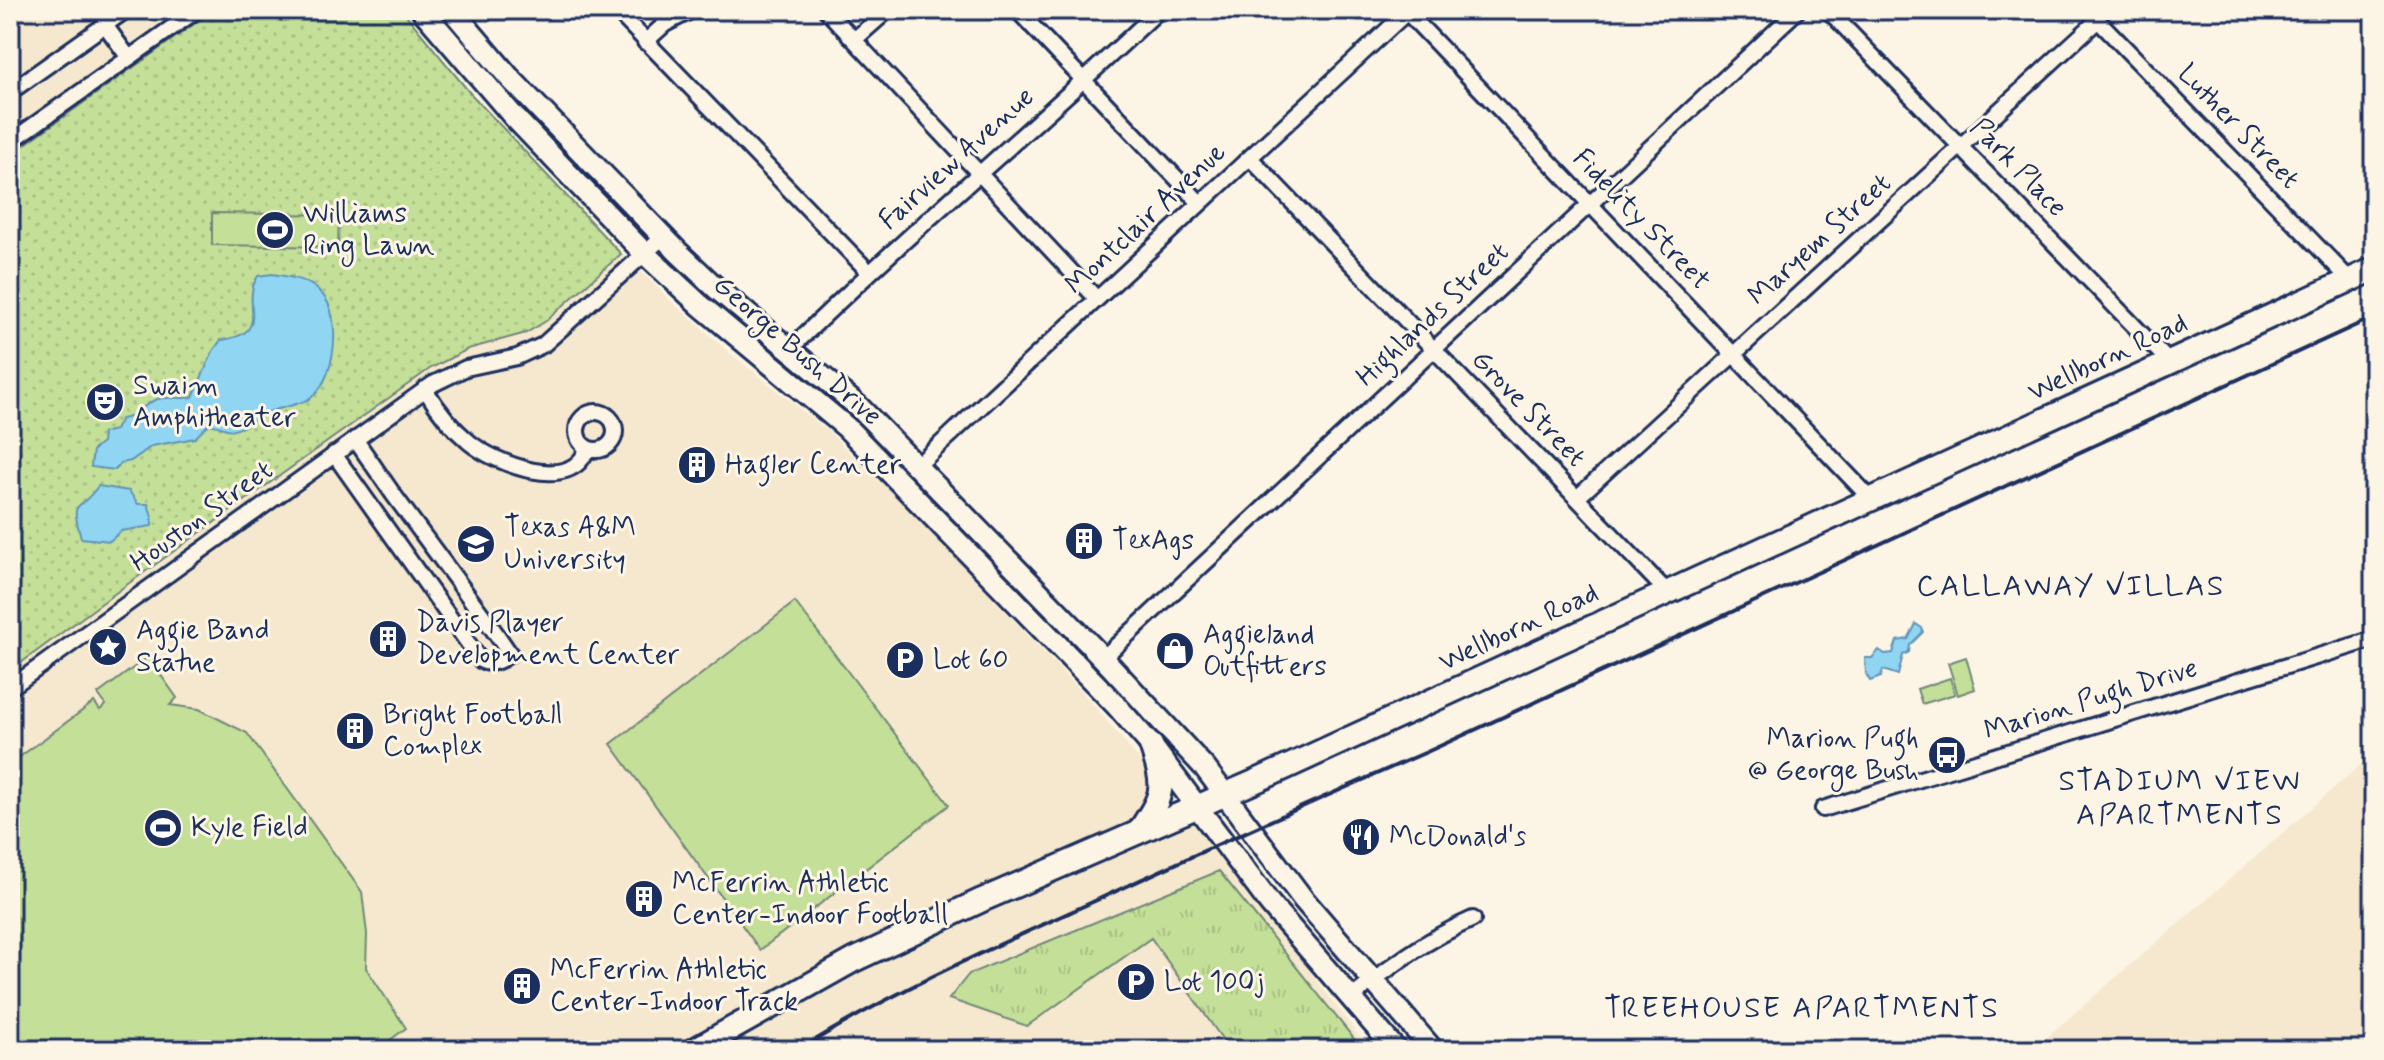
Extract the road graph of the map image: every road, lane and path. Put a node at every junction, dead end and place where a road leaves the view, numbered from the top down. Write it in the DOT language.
graph roads {
  1 [pos="126,10"];
  2 [pos="197,10"];
  3 [pos="422,10"];
  4 [pos="452,10"];
  5 [pos="616,10"];
  6 [pos="692,10"];
  7 [pos="826,10"];
  8 [pos="888,10"];
  9 [pos="1017,10"];
  10 [pos="1159,10"];
  11 [pos="1798,10"];
  12 [pos="1828,10"];
  13 [pos="1407,11"];
  14 [pos="2093,15"];
  15 [pos="105,25"];
  16 [pos="854,40"];
  17 [pos="645,42"];
  18 [pos="129,58"];
  19 [pos="1084,81"];
  20 [pos="10,92"];
  21 [pos="10,142"];
  22 [pos="1961,146"];
  23 [pos="1250,158"];
  24 [pos="979,173"];
  25 [pos="1200,203"];
  26 [pos="1590,204"];
  27 [pos="663,237"];
  28 [pos="646,255"];
  29 [pos="2374,269"];
  30 [pos="869,272"];
  31 [pos="2350,280"];
  32 [pos="1097,299"];
  33 [pos="791,348"];
  34 [pos="1434,350"];
  35 [pos="1733,354"];
  36 [pos="2170,363"];
  37 [pos="425,389"];
  38 [pos="812,396"];
  39 [pos="355,439"];
  40 [pos="587,448"];
  41 [pos="334,454"];
  42 [pos="918,465"];
  43 [pos="1577,498"];
  44 [pos="1872,500"];
  45 [pos="1668,593"];
  46 [pos="2374,639"];
  47 [pos="1103,658"];
  48 [pos="10,688"];
  49 [pos="1151,745"];
  50 [pos="1225,795"];
  51 [pos="1197,807"];
  52 [pos="1823,809"];
  53 [pos="1140,830"];
  54 [pos="1473,919"];
  55 [pos="1372,980"];
  56 [pos="1350,999"];
  57 [pos="694,1050"];
  58 [pos="1396,1050"];
  59 [pos="1433,1050"];
  1 -- 15 [label="street"];
  2 -- 18 [label="street"];
  3 -- 28 [label="main road, George Bush Drive"];
  4 -- 27 [label="main road, George Bush Drive"];
  5 -- 17 [label="street"];
  6 -- 17 [label="street"];
  7 -- 16 [label="street"];
  8 -- 16 [label="street"];
  9 -- 19 [label="street"];
  10 -- 19 [label="street, Fairview Avenue"];
  11 -- 26 [label="street, Highlands Street"];
  12 -- 22 [label="street, Park Place"];
  13 -- 23 [label="street, Montclair Avenue"];
  13 -- 26 [label="street, Fidelity Street"];
  14 -- 22 [label="street, Maryem Street"];
  14 -- 31 [label="street, Luther Street"];
  15 -- 18 [label="street"];
  15 -- 20 [label="street"];
  16 -- 24 [label="street"];
  17 -- 30 [label="street"];
  18 -- 21 [label="street"];
  19 -- 24 [label="street, Fairview Avenue"];
  19 -- 25 [label="street"];
  22 -- 35 [label="street, Maryem Street"];
  22 -- 36 [label="street, Park Place"];
  23 -- 25 [label="street, Montclair Avenue"];
  23 -- 34 [label="street, Grove Street"];
  24 -- 30 [label="street, Fairview Avenue"];
  24 -- 32 [label="street"];
  25 -- 32 [label="street, Montclair Avenue"];
  26 -- 34 [label="street, Highlands Street"];
  26 -- 35 [label="street, Fidelity Street"];
  27 -- 28 [label="street, Houston Street"];
  27 -- 33 [label="main road, George Bush Drive"];
  28 -- 37 [label="street, Houston Street"];
  28 -- 38 [label="main road, George Bush Drive"];
  29 -- 31 [label="main road, Wellborn Road"];
  30 -- 33 [label="street, Fairview Avenue"];
  31 -- 36 [label="main road, Wellborn Road"];
  32 -- 42 [label="street, Montclair Avenue"];
  33 -- 42 [label="main road, George Bush Drive"];
  34 -- 43 [label="street, Grove Street"];
  34 -- 47 [label="street, Highlands Street"];
  35 -- 43 [label="street, Maryem Street"];
  35 -- 44 [label="street, Fidelity Street"];
  36 -- 44 [label="main road, Wellborn Road"];
  37 -- 39 [label="street, Houston Street"];
  37 -- 40 [label="street"];
  38 -- 42 [label="main road"];
  38 -- 49 [label="main road, George Bush Drive"];
  39 -- 41 [label="street, Houston Street"];
  39 -- 41 [label="street"];
  41 -- 48 [label="street, Houston Street"];
  42 -- 47 [label="main road, George Bush Drive"];
  43 -- 45 [label="street, Grove Street"];
  44 -- 45 [label="main road, Wellborn Road"];
  45 -- 50 [label="main road, Wellborn Road"];
  46 -- 52 [label="street, Marion Pugh Drive"];
  47 -- 50 [label="main road, George Bush Drive"];
  49 -- 51 [label="main road, George Bush Drive"];
  49 -- 53 [label="main road"];
  50 -- 51 [label="main road, Wellborn Road"];
  50 -- 55 [label="main road, George Bush Drive"];
  51 -- 53 [label="main road, Wellborn Road"];
  51 -- 56 [label="main road, George Bush Drive"];
  53 -- 57 [label="main road, Wellborn Road"];
  54 -- 55 [label="street"];
  55 -- 56 [label="street"];
  55 -- 59 [label="main road, George Bush Drive"];
  56 -- 58 [label="main road, George Bush Drive"];
}
